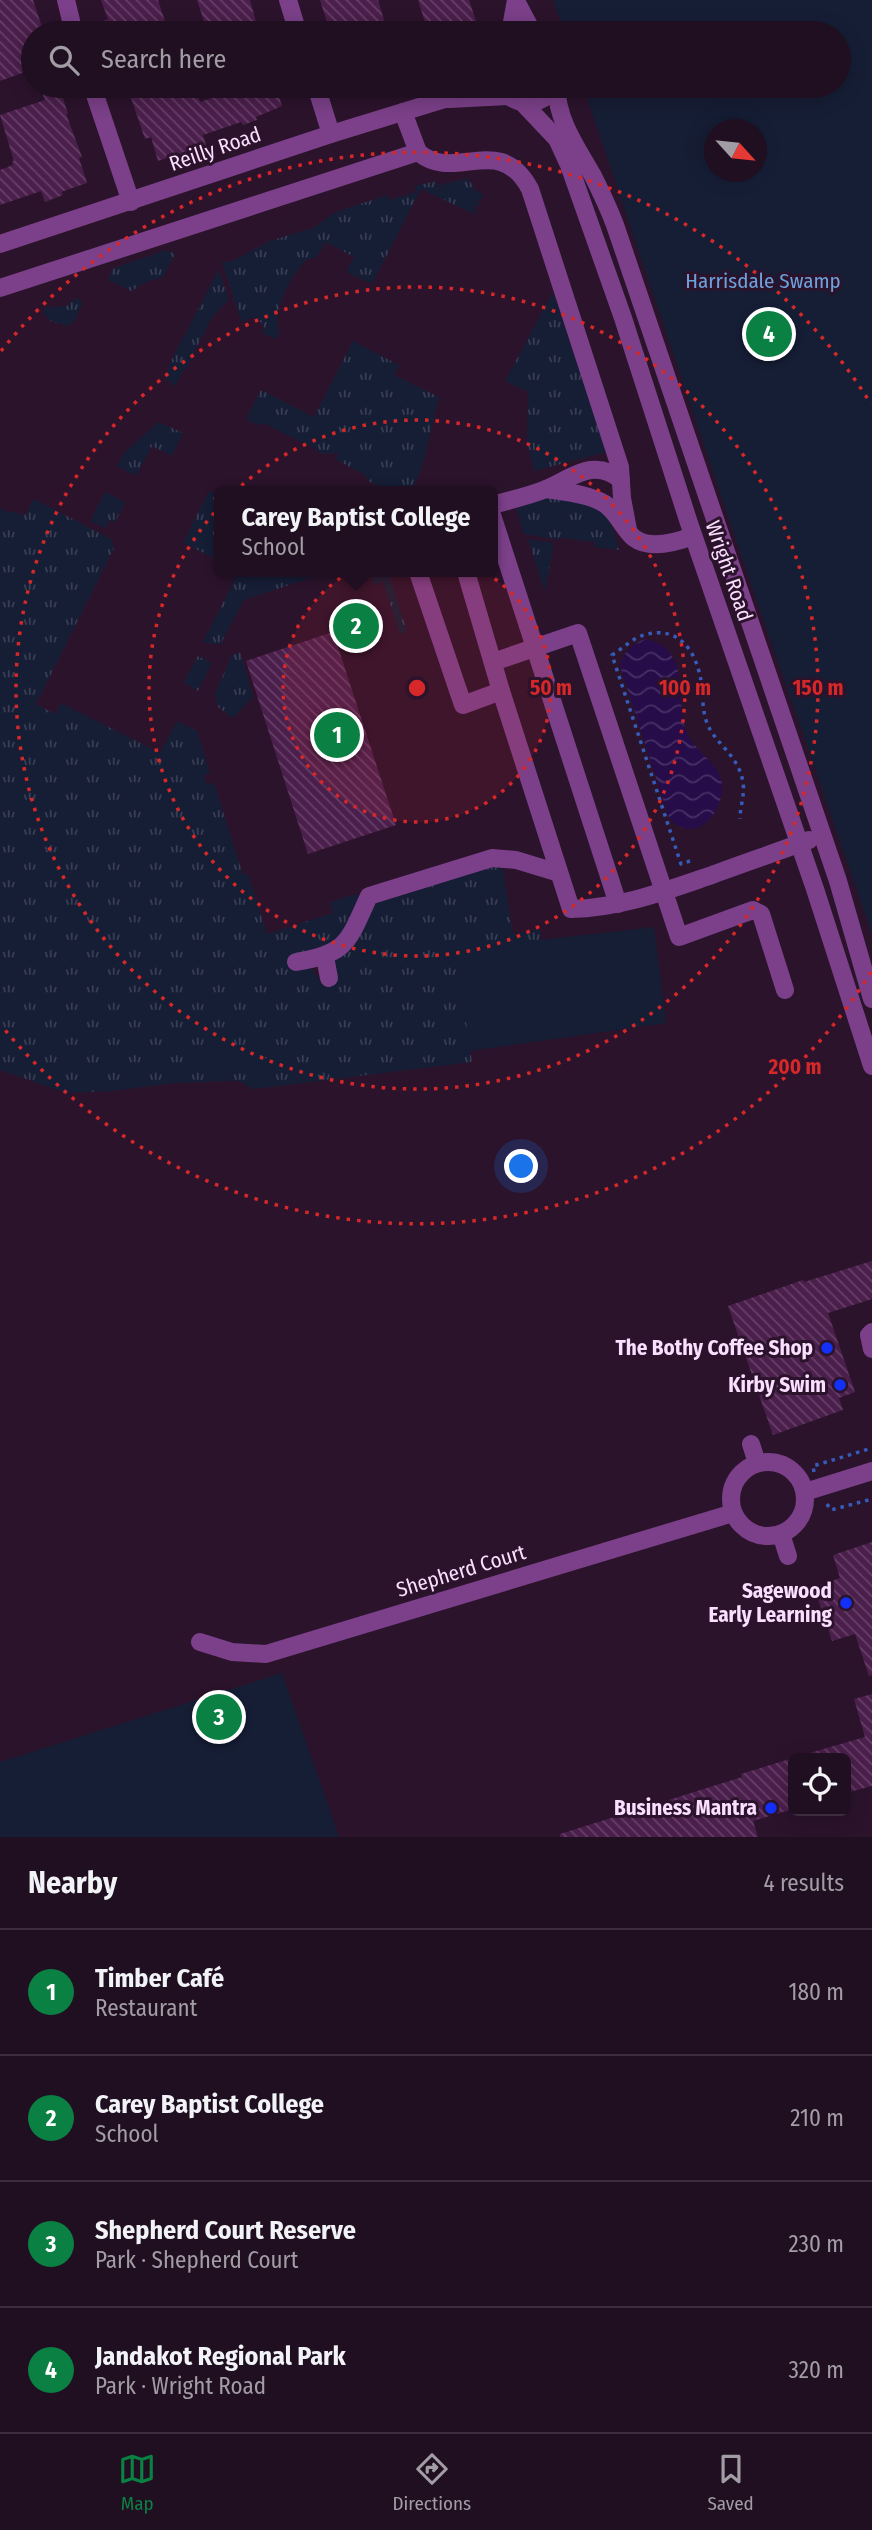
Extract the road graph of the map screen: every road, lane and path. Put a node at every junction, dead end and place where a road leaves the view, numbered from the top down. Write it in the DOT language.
graph roads {
  1 [pos="66,0"];
  2 [pos="288,0"];
  3 [pos="516,0"];
  4 [pos="71,21"];
  5 [pos="294,21"];
  6 [pos="512,21"];
  7 [pos="527,21"];
  8 [pos="96,98"];
  9 [pos="320,98"];
  10 [pos="462,98"];
  11 [pos="513,98"];
  12 [pos="525,98"];
  13 [pos="543,98"];
  14 [pos="557,98"];
  15 [pos="446,99"];
  16 [pos="403,111"];
  17 [pos="331,134"];
  18 [pos="418,152"];
  19 [pos="131,202"];
  20 [pos="0,244"];
  21 [pos="0,288"];
  22 [pos="621,480"];
  23 [pos="546,489"];
  24 [pos="498,503"];
  25 [pos="714,519"];
  26 [pos="628,530"];
  27 [pos="691,530"];
  28 [pos="498,534"];
  29 [pos="420,577"];
  30 [pos="468,577"];
  31 [pos="535,648"];
  32 [pos="493,662"];
  33 [pos="501,691"];
  34 [pos="740,819"];
  35 [pos="822,835"];
  36 [pos="799,844"];
  37 [pos="690,861"];
  38 [pos="559,873"];
  39 [pos="663,891"];
  40 [pos="618,904"];
  41 [pos="325,957"];
  42 [pos="296,962"];
  43 [pos="868,972"];
  44 [pos="329,978"];
  45 [pos="844,980"];
  46 [pos="785,990"];
  47 [pos="872,998"];
  48 [pos="851,1004"];
  49 [pos="872,1066"];
  50 [pos="872,1332"];
  51 [pos="872,1349"];
  52 [pos="751,1444"];
  53 [pos="757,1463"];
  54 [pos="872,1471"];
  55 [pos="805,1492"];
  56 [pos="872,1499"];
  57 [pos="831,1510"];
  58 [pos="733,1513"];
  59 [pos="781,1534"];
  60 [pos="788,1556"];
  61 [pos="200,1642"];
  1 -- 4 [label="street"];
  2 -- 5 [label="street"];
  3 -- 6 [label="street"];
  3 -- 7 [label="street"];
  8 -- 19 [label="street"];
  9 -- 17 [label="street"];
  10 -- 15 [label="street, Reilly Road"];
  11 -- 27 [label="street, Wright Road"];
  12 -- 13 [label="street, Wright Road"];
  14 -- 25 [label="street, Wright Road"];
  15 -- 16 [label="street, Reilly Road"];
  16 -- 17 [label="street, Reilly Road"];
  16 -- 18 [label="street"];
  17 -- 19 [label="street, Reilly Road"];
  18 -- 21 [label="street"];
  18 -- 22 [label="street"];
  19 -- 20 [label="street, Reilly Road"];
  22 -- 23 [label="street"];
  22 -- 26 [label="street"];
  23 -- 24 [label="street"];
  23 -- 26 [label="street"];
  25 -- 27 [label="street"];
  25 -- 35 [label="street, Wright Road"];
  26 -- 27 [label="street"];
  27 -- 36 [label="street, Wright Road"];
  28 -- 31 [label="street"];
  29 -- 33 [label="street"];
  30 -- 32 [label="street"];
  31 -- 32 [label="street"];
  31 -- 39 [label="street"];
  31 -- 40 [label="street"];
  32 -- 33 [label="street"];
  33 -- 38 [label="street"];
  34 -- 37 [label="path"];
  35 -- 36 [label="street"];
  35 -- 43 [label="street, Wright Road"];
  36 -- 39 [label="street"];
  36 -- 45 [label="street, Wright Road"];
  38 -- 40 [label="street"];
  38 -- 41 [label="street"];
  39 -- 40 [label="street"];
  39 -- 46 [label="street"];
  41 -- 42 [label="street"];
  41 -- 44 [label="street"];
  43 -- 45 [label="street"];
  43 -- 47 [label="street, Wright Road"];
  45 -- 48 [label="street, Wright Road"];
  47 -- 48 [label="street"];
  48 -- 49 [label="street, Wright Road"];
  50 -- 51 [label="street"];
  52 -- 53 [label="street"];
  53 -- 55 [label="street"];
  53 -- 58 [label="street"];
  54 -- 55 [label="street"];
  55 -- 59 [label="street"];
  56 -- 57 [label="path"];
  58 -- 59 [label="street"];
  58 -- 61 [label="street, Shepherd Court"];
  59 -- 60 [label="street"];
}
